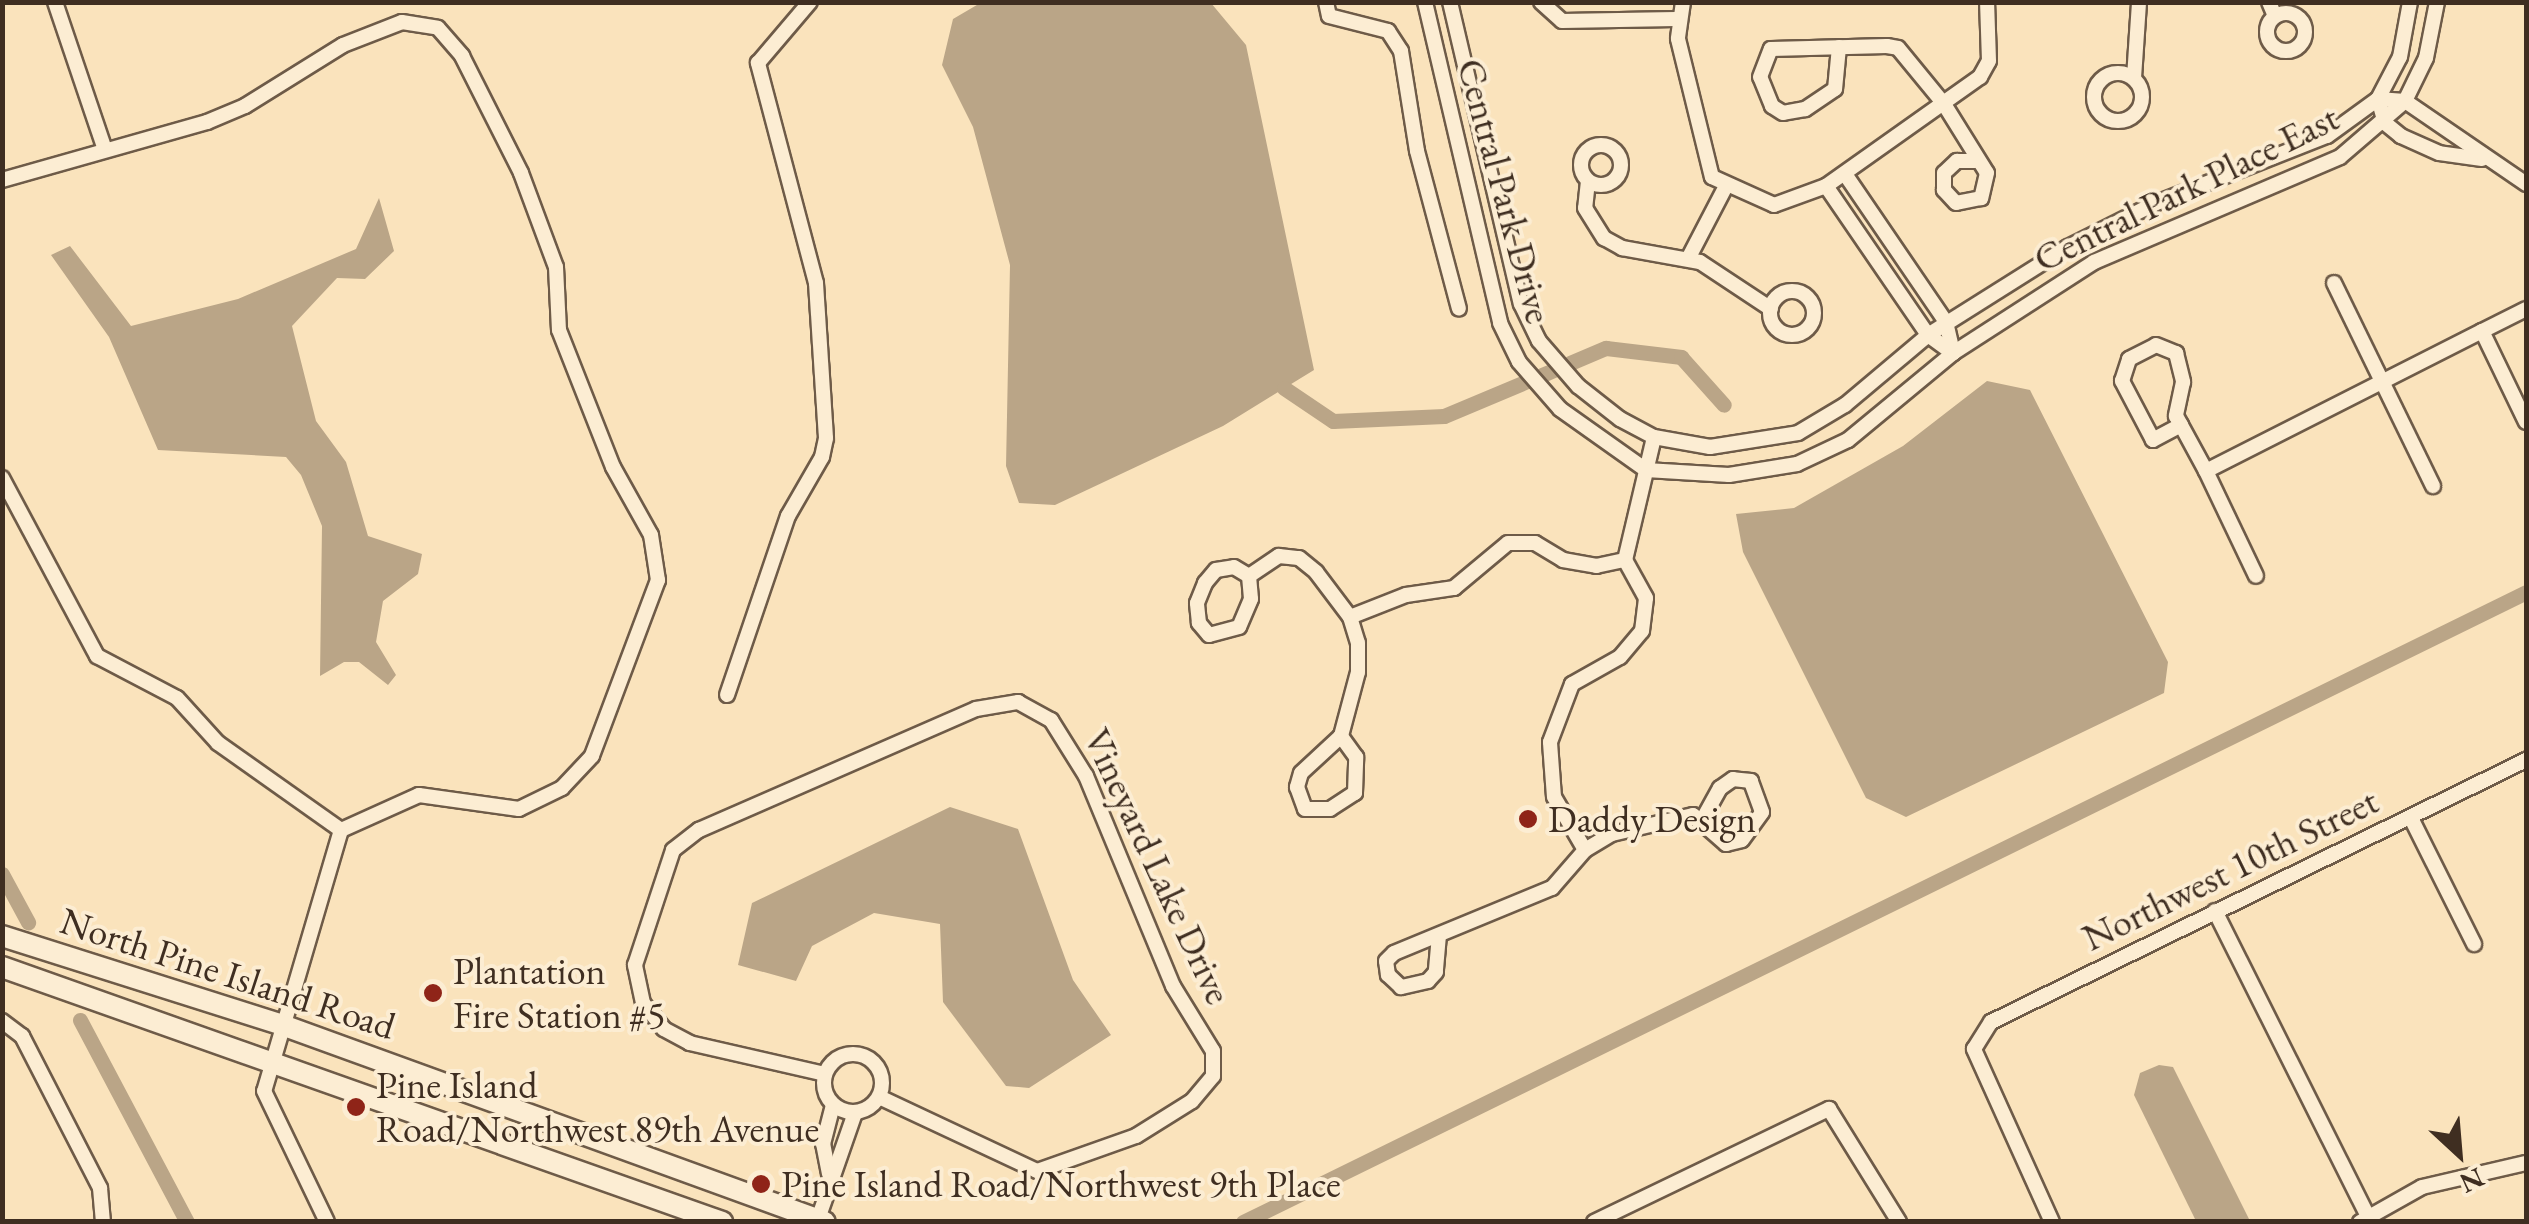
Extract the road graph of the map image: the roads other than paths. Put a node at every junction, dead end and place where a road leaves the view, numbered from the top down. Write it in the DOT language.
graph roads {
  1 [pos="55,2"];
  2 [pos="810,2"];
  3 [pos="1326,2"];
  4 [pos="1425,2"];
  5 [pos="1450,2"];
  6 [pos="1541,2"];
  7 [pos="1683,2"];
  8 [pos="1987,2"];
  9 [pos="2139,2"];
  10 [pos="2410,2"];
  11 [pos="2437,2"];
  12 [pos="1676,19"];
  13 [pos="1839,47"];
  14 [pos="2134,78"];
  15 [pos="2378,98"];
  16 [pos="2405,101"];
  17 [pos="1944,104"];
  18 [pos="2385,123"];
  19 [pos="105,150"];
  20 [pos="2482,159"];
  21 [pos="1974,161"];
  22 [pos="1844,174"];
  23 [pos="2,180"];
  24 [pos="1588,181"];
  25 [pos="2526,184"];
  26 [pos="1826,186"];
  27 [pos="1725,188"];
  28 [pos="1688,260"];
  29 [pos="2334,283"];
  30 [pos="1459,309"];
  31 [pos="2526,309"];
  32 [pos="1770,310"];
  33 [pos="1946,322"];
  34 [pos="2482,331"];
  35 [pos="1928,335"];
  36 [pos="1952,353"];
  37 [pos="2382,381"];
  38 [pos="2526,422"];
  39 [pos="2181,425"];
  40 [pos="1654,438"];
  41 [pos="1646,470"];
  42 [pos="2206,471"];
  43 [pos="2,478"];
  44 [pos="2433,486"];
  45 [pos="1624,560"];
  46 [pos="1249,576"];
  47 [pos="2256,576"];
  48 [pos="1350,617"];
  49 [pos="727,696"];
  50 [pos="1341,736"];
  51 [pos="2526,760"];
  52 [pos="2411,818"];
  53 [pos="1702,819"];
  54 [pos="340,830"];
  55 [pos="1585,850"];
  56 [pos="2215,911"];
  57 [pos="1439,935"];
  58 [pos="2,936"];
  59 [pos="2474,944"];
  60 [pos="2,967"];
  61 [pos="2,1021"];
  62 [pos="286,1026"];
  63 [pos="274,1059"];
  64 [pos="825,1074"];
  65 [pos="879,1097"];
  66 [pos="833,1104"];
  67 [pos="856,1113"];
  68 [pos="2526,1163"];
  69 [pos="829,1174"];
  70 [pos="2364,1219"];
  71 [pos="820,1221"];
  72 [pos="103,1222"];
  73 [pos="327,1222"];
  74 [pos="722,1222"];
  75 [pos="1594,1222"];
  76 [pos="1899,1222"];
  77 [pos="2052,1222"];
  1 -- 19 [label="street"];
  2 -- 49 [label="street"];
  3 -- 30 [label="street"];
  4 -- 41 [label="street, Central Park Drive"];
  5 -- 40 [label="street, Central Park Drive"];
  6 -- 12 [label="street"];
  7 -- 12 [label="street"];
  8 -- 17 [label="street"];
  9 -- 14 [label="street"];
  10 -- 15 [label="street, Central Park Place East"];
  11 -- 16 [label="street, Central Park Place East"];
  12 -- 27 [label="street"];
  13 -- 13 [label="street"];
  13 -- 17 [label="street"];
  15 -- 16 [label="street"];
  15 -- 18 [label="street"];
  15 -- 33 [label="street, Central Park Place East"];
  16 -- 18 [label="street, Central Park Place East"];
  16 -- 20 [label="street"];
  17 -- 21 [label="street"];
  17 -- 22 [label="street"];
  18 -- 20 [label="street"];
  18 -- 36 [label="street, Central Park Place East"];
  19 -- 23 [label="street"];
  19 -- 54 [label="street"];
  20 -- 25 [label="street"];
  22 -- 26 [label="street"];
  22 -- 33 [label="street"];
  24 -- 28 [label="street"];
  26 -- 27 [label="street"];
  26 -- 35 [label="street"];
  27 -- 28 [label="street"];
  28 -- 32 [label="street"];
  29 -- 37 [label="street"];
  31 -- 34 [label="street"];
  33 -- 35 [label="street, Central Park Drive"];
  33 -- 36 [label="street"];
  34 -- 37 [label="street"];
  34 -- 38 [label="street"];
  35 -- 36 [label="street"];
  35 -- 40 [label="street, Central Park Drive"];
  36 -- 41 [label="street"];
  37 -- 42 [label="street"];
  37 -- 44 [label="street"];
  39 -- 39 [label="street"];
  39 -- 42 [label="street"];
  40 -- 41 [label="street"];
  41 -- 45 [label="street"];
  42 -- 47 [label="street"];
  43 -- 54 [label="street"];
  45 -- 48 [label="street"];
  45 -- 55 [label="street"];
  46 -- 46 [label="street"];
  46 -- 48 [label="street"];
  48 -- 50 [label="street"];
  50 -- 50 [label="street"];
  51 -- 52 [label="street, Northwest 10th Street"];
  52 -- 56 [label="street, Northwest 10th Street"];
  52 -- 59 [label="street"];
  53 -- 53 [label="street"];
  53 -- 55 [label="street"];
  54 -- 62 [label="street"];
  55 -- 57 [label="street"];
  56 -- 70 [label="street"];
  56 -- 77 [label="street, Northwest 10th Street"];
  58 -- 62 [label="main road, North Pine Island Road"];
  60 -- 63 [label="main road, North Pine Island Road"];
  61 -- 72 [label="street"];
  62 -- 63 [label="street"];
  62 -- 71 [label="main road, North Pine Island Road"];
  63 -- 73 [label="street"];
  63 -- 74 [label="main road, North Pine Island Road"];
  64 -- 65 [label="street"];
  64 -- 65 [label="street, Vineyard Lake Drive"];
  64 -- 66 [label="street"];
  65 -- 67 [label="street"];
  66 -- 67 [label="street"];
  66 -- 69 [label="street"];
  67 -- 69 [label="street"];
  68 -- 70 [label="street"];
  69 -- 71 [label="street"];
  75 -- 76 [label="street"];
}
